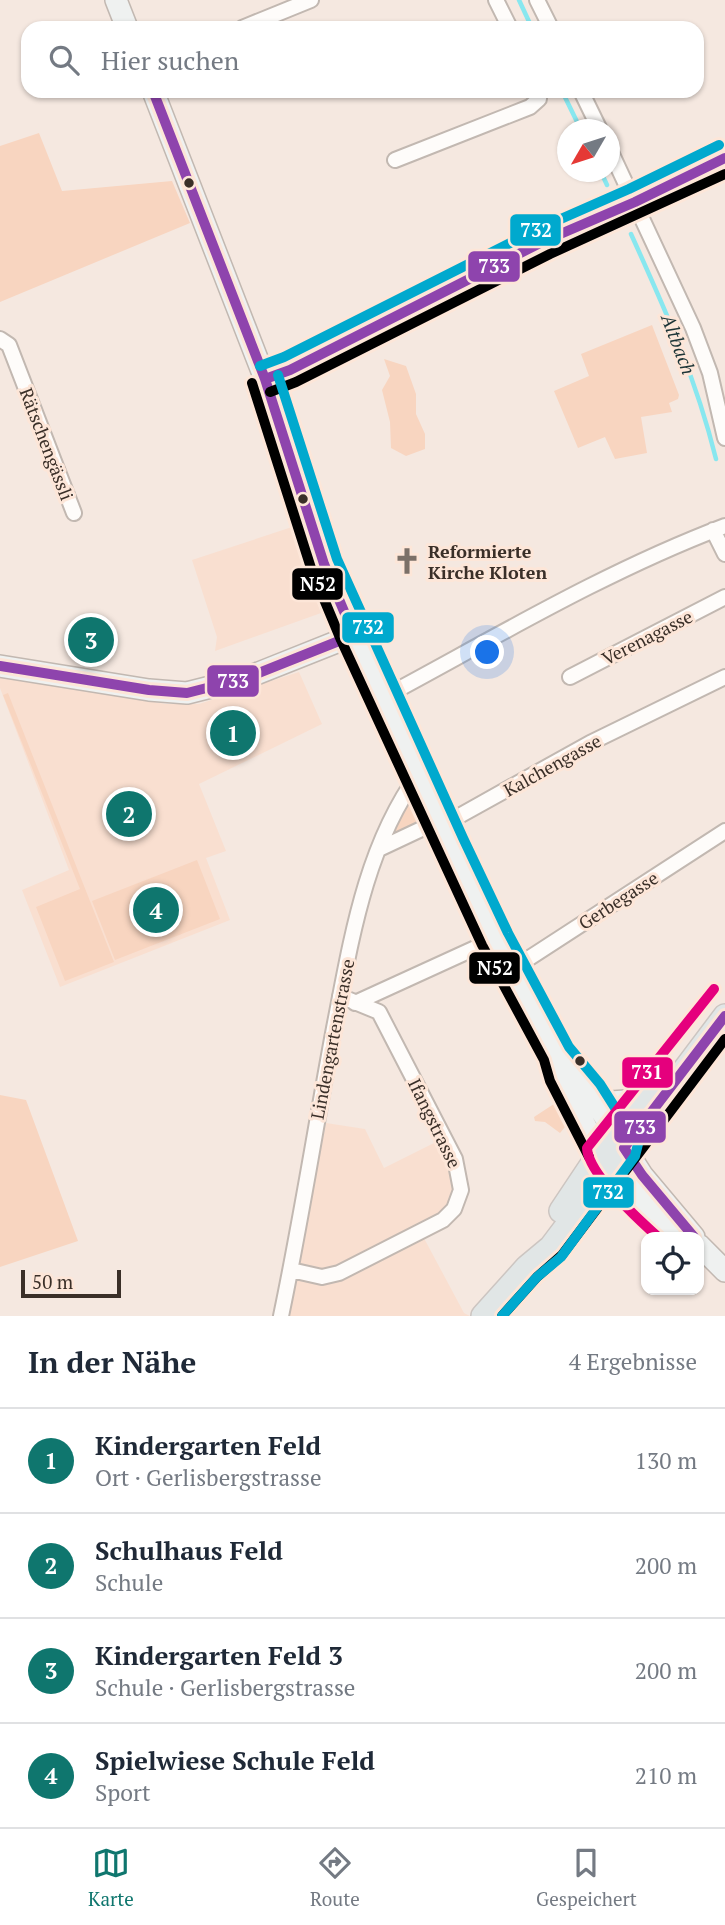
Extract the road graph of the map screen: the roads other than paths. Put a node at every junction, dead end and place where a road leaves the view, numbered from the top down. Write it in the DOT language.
graph roads {
  1 [pos="116,0"];
  2 [pos="311,0"];
  3 [pos="496,0"];
  4 [pos="537,0"];
  5 [pos="124,21"];
  6 [pos="259,21"];
  7 [pos="506,21"];
  8 [pos="548,21"];
  9 [pos="156,98"];
  10 [pos="537,98"];
  11 [pos="584,98"];
  12 [pos="595,119"];
  13 [pos="725,158"];
  14 [pos="395,160"];
  15 [pos="620,171"];
  16 [pos="635,202"];
  17 [pos="0,339"];
  18 [pos="265,379"];
  19 [pos="725,438"];
  20 [pos="74,513"];
  21 [pos="719,528"];
  22 [pos="725,554"];
  23 [pos="725,597"];
  24 [pos="354,635"];
  25 [pos="0,666"];
  26 [pos="570,677"];
  27 [pos="725,677"];
  28 [pos="384,697"];
  29 [pos="419,773"];
  30 [pos="440,822"];
  31 [pos="725,831"];
  32 [pos="379,849"];
  33 [pos="495,939"];
  34 [pos="511,970"];
  35 [pos="340,996"];
  36 [pos="725,998"];
  37 [pos="355,1003"];
  38 [pos="725,1016"];
  39 [pos="557,1055"];
  40 [pos="640,1100"];
  41 [pos="596,1103"];
  42 [pos="613,1149"];
  43 [pos="673,1232"];
  44 [pos="688,1232"];
  45 [pos="704,1250"];
  46 [pos="291,1270"];
  47 [pos="725,1271"];
  48 [pos="281,1316"];
  49 [pos="483,1316"];
  1 -- 5 [label="main road"];
  2 -- 6 [label="street"];
  3 -- 7 [label="street"];
  4 -- 8 [label="street"];
  9 -- 18 [label="main road"];
  10 -- 14 [label="street"];
  11 -- 12 [label="street"];
  13 -- 16 [label="street"];
  15 -- 16 [label="street"];
  16 -- 18 [label="street"];
  16 -- 19 [label="street"];
  17 -- 20 [label="street, Rätschengässli"];
  18 -- 24 [label="main road"];
  21 -- 22 [label="street"];
  21 -- 28 [label="street"];
  23 -- 26 [label="street, Verenagasse"];
  24 -- 25 [label="main road"];
  24 -- 28 [label="main road"];
  27 -- 30 [label="street, Kalchengasse"];
  28 -- 29 [label="main road"];
  29 -- 30 [label="main road"];
  29 -- 32 [label="street, Lindengartenstrasse"];
  30 -- 32 [label="street, Kalchengasse"];
  30 -- 33 [label="main road"];
  31 -- 34 [label="street, Gerbegasse"];
  32 -- 35 [label="street, Lindengartenstrasse"];
  33 -- 34 [label="main road"];
  33 -- 37 [label="street"];
  34 -- 39 [label="main road"];
  35 -- 37 [label="street, Ifangstrasse"];
  35 -- 46 [label="street, Lindengartenstrasse"];
  36 -- 40 [label="main road"];
  37 -- 46 [label="street, Ifangstrasse"];
  38 -- 42 [label="main road"];
  39 -- 41 [label="main road"];
  39 -- 42 [label="main road"];
  40 -- 41 [label="main road"];
  40 -- 42 [label="main road"];
  41 -- 42 [label="main road"];
  42 -- 43 [label="main road"];
  42 -- 44 [label="main road"];
  42 -- 49 [label="main road"];
  45 -- 47 [label="main road"];
  46 -- 48 [label="street, Lindengartenstrasse"];
}
